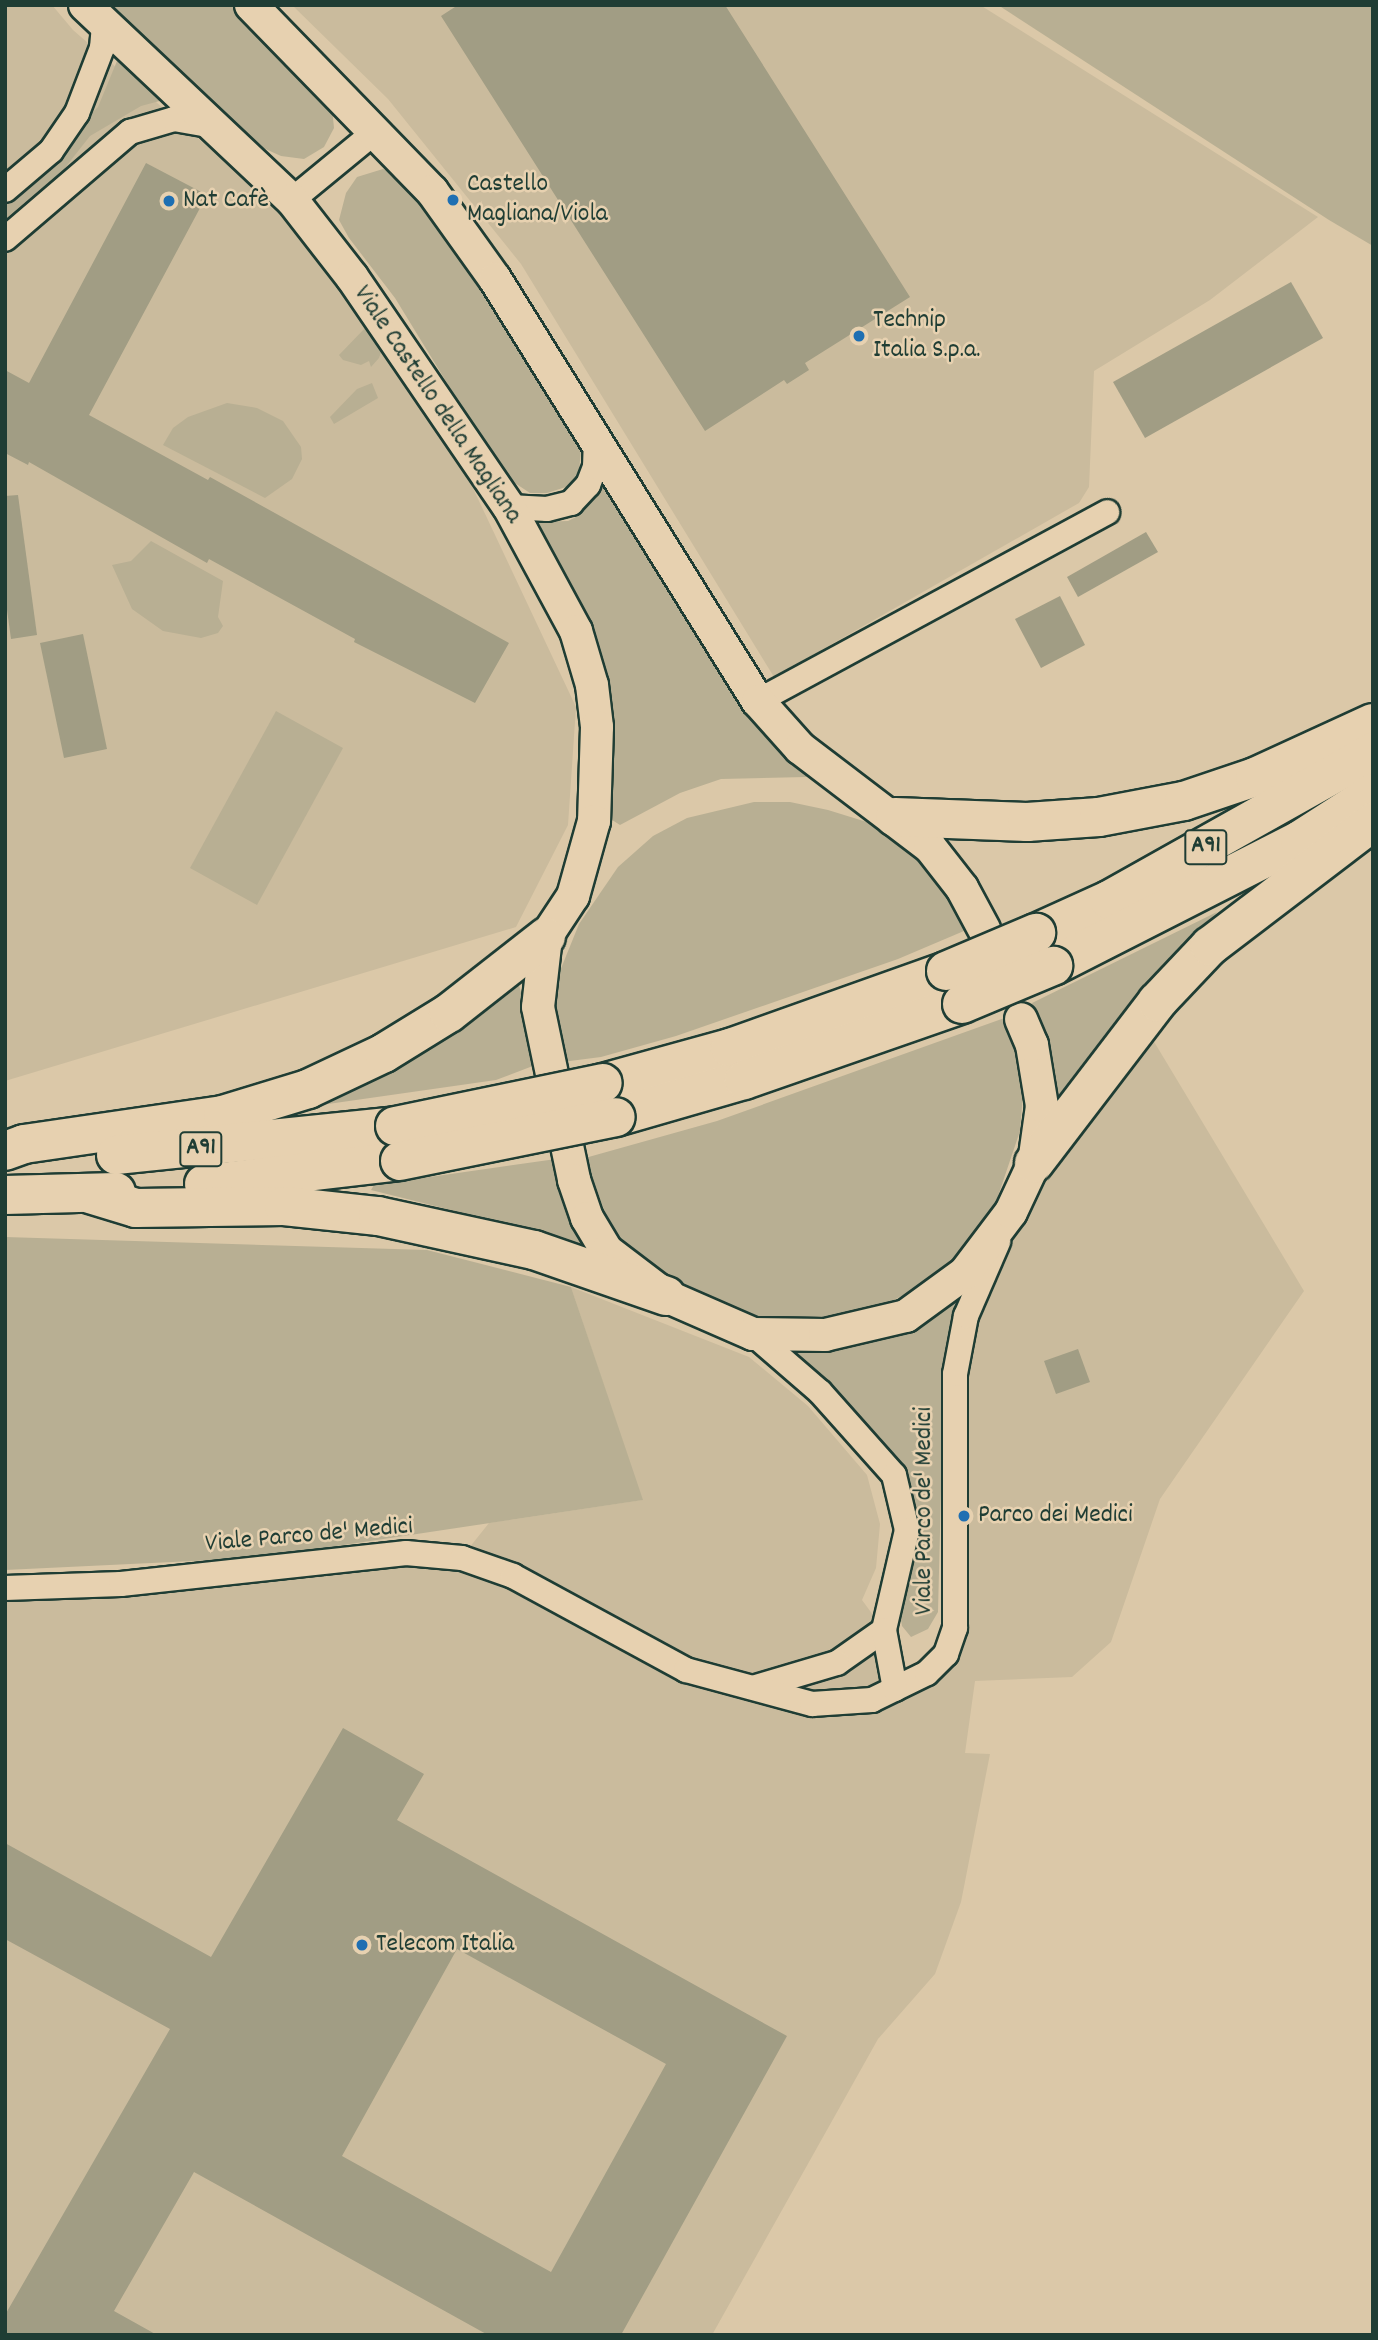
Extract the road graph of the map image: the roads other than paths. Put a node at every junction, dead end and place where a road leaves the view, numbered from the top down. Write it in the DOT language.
graph roads {
  1 [pos="251,5"];
  2 [pos="94,15"];
  3 [pos="209,125"];
  4 [pos="376,131"];
  5 [pos="5,190"];
  6 [pos="292,200"];
  7 [pos="5,239"];
  8 [pos="596,443"];
  9 [pos="509,507"];
  10 [pos="1107,512"];
  11 [pos="758,701"];
  12 [pos="1373,723"];
  13 [pos="1373,752"];
  14 [pos="1373,793"];
  15 [pos="882,810"];
  16 [pos="1373,822"];
  17 [pos="984,929"];
  18 [pos="546,937"];
  19 [pos="1045,949"];
  20 [pos="1021,1019"];
  21 [pos="609,1100"];
  22 [pos="397,1143"];
  23 [pos="5,1150"];
  24 [pos="5,1160"];
  25 [pos="1034,1163"];
  26 [pos="90,1194"];
  27 [pos="5,1195"];
  28 [pos="1011,1212"];
  29 [pos="666,1296"];
  30 [pos="753,1334"];
  31 [pos="5,1588"];
  32 [pos="884,1630"];
  33 [pos="757,1688"];
  34 [pos="895,1689"];
  1 -- 4 [label="street"];
  2 -- 3 [label="street, Viale Castello della Magliana"];
  2 -- 5 [label="street"];
  3 -- 6 [label="street, Viale Castello della Magliana"];
  3 -- 7 [label="street"];
  4 -- 6 [label="street"];
  4 -- 8 [label="street"];
  6 -- 9 [label="street, Viale Castello della Magliana"];
  8 -- 9 [label="street"];
  8 -- 11 [label="street"];
  9 -- 18 [label="street, Viale Castello della Magliana"];
  10 -- 11 [label="street"];
  11 -- 15 [label="street"];
  12 -- 15 [label="highway"];
  13 -- 19 [label="highway, A91"];
  14 -- 19 [label="highway, A91"];
  15 -- 17 [label="street"];
  16 -- 25 [label="highway"];
  18 -- 23 [label="highway"];
  18 -- 29 [label="street"];
  19 -- 21 [label="highway, A91, bridge"];
  19 -- 21 [label="highway, A91, bridge"];
  20 -- 25 [label="street"];
  21 -- 22 [label="highway, A91, bridge"];
  22 -- 24 [label="highway, A91"];
  22 -- 26 [label="highway, A91"];
  25 -- 28 [label="street"];
  26 -- 27 [label="highway, A91"];
  26 -- 29 [label="highway"];
  28 -- 30 [label="street"];
  28 -- 34 [label="street, Viale Parco de' Medici"];
  29 -- 30 [label="street"];
  30 -- 32 [label="street, Viale Parco de' Medici"];
  31 -- 33 [label="street, Viale Parco de' Medici"];
  32 -- 33 [label="street, Viale Parco de' Medici"];
  32 -- 34 [label="street"];
  33 -- 34 [label="street, Viale Parco de' Medici"];
}
